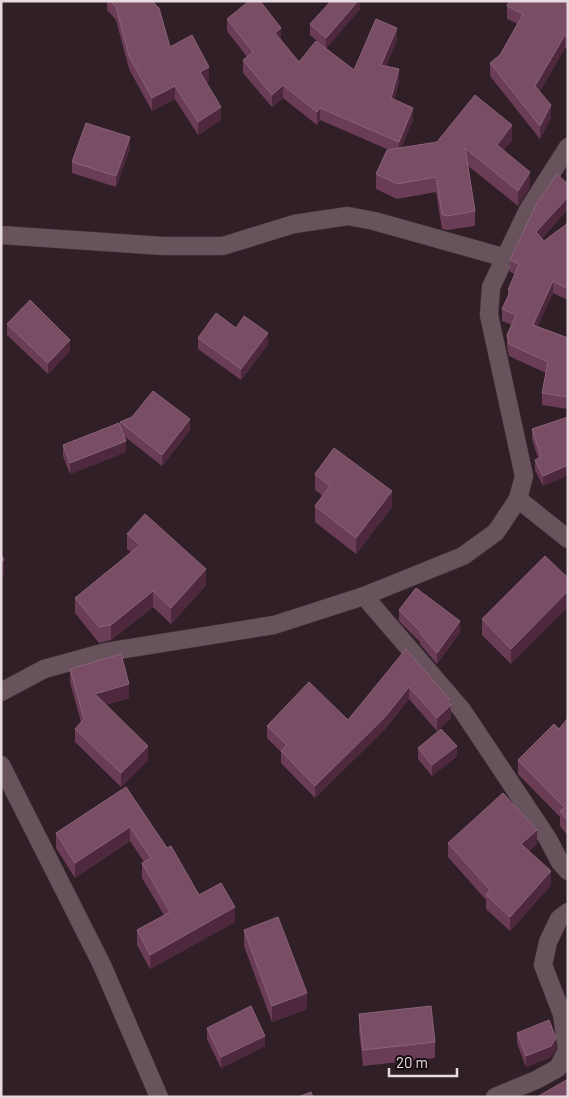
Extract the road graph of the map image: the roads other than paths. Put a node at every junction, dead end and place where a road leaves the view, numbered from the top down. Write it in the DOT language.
graph roads {
  1 [pos="568,147"];
  2 [pos="1,235"];
  3 [pos="506,258"];
  4 [pos="518,499"];
  5 [pos="568,539"];
  6 [pos="364,596"];
  7 [pos="1,692"];
  8 [pos="1,765"];
  9 [pos="568,871"];
  10 [pos="568,912"];
  11 [pos="159,1097"];
  12 [pos="495,1097"];
  1 -- 3 [label="street"];
  2 -- 3 [label="street"];
  3 -- 4 [label="street"];
  4 -- 5 [label="street"];
  4 -- 6 [label="street"];
  6 -- 7 [label="street"];
  6 -- 9 [label="street"];
  8 -- 11 [label="street"];
  10 -- 12 [label="street"];
}
